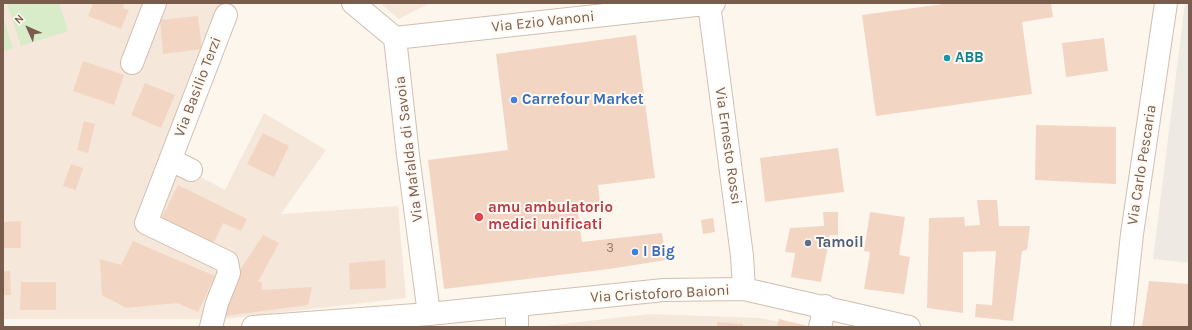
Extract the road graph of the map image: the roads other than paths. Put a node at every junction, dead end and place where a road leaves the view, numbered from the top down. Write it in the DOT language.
graph roads {
  1 [pos="155,3"];
  2 [pos="353,3"];
  3 [pos="1166,3"];
  4 [pos="712,4"];
  5 [pos="226,15"];
  6 [pos="395,38"];
  7 [pos="132,63"];
  8 [pos="171,160"];
  9 [pos="191,170"];
  10 [pos="744,289"];
  11 [pos="517,305"];
  12 [pos="429,314"];
  13 [pos="822,317"];
  14 [pos="211,327"];
  15 [pos="254,327"];
  16 [pos="517,327"];
  17 [pos="910,327"];
  18 [pos="1122,327"];
  1 -- 7 [label="street"];
  2 -- 6 [label="street"];
  3 -- 18 [label="street, Via Carlo Pescaria"];
  4 -- 6 [label="street, Via Ezio Vanoni"];
  4 -- 10 [label="street, Via Ernesto Rossi"];
  5 -- 8 [label="street, Via Basilio Terzi"];
  6 -- 12 [label="street, Via Mafalda di Savoia"];
  8 -- 9 [label="street"];
  8 -- 14 [label="street, Via Basilio Terzi"];
  10 -- 11 [label="street, Via Cristoforo Baioni"];
  10 -- 13 [label="street, Via Cristoforo Baioni"];
  11 -- 12 [label="street, Via Cristoforo Baioni"];
  11 -- 16 [label="street"];
  12 -- 15 [label="street, Via Cristoforo Baioni"];
  13 -- 17 [label="street, Via Cristoforo Baioni"];
}
